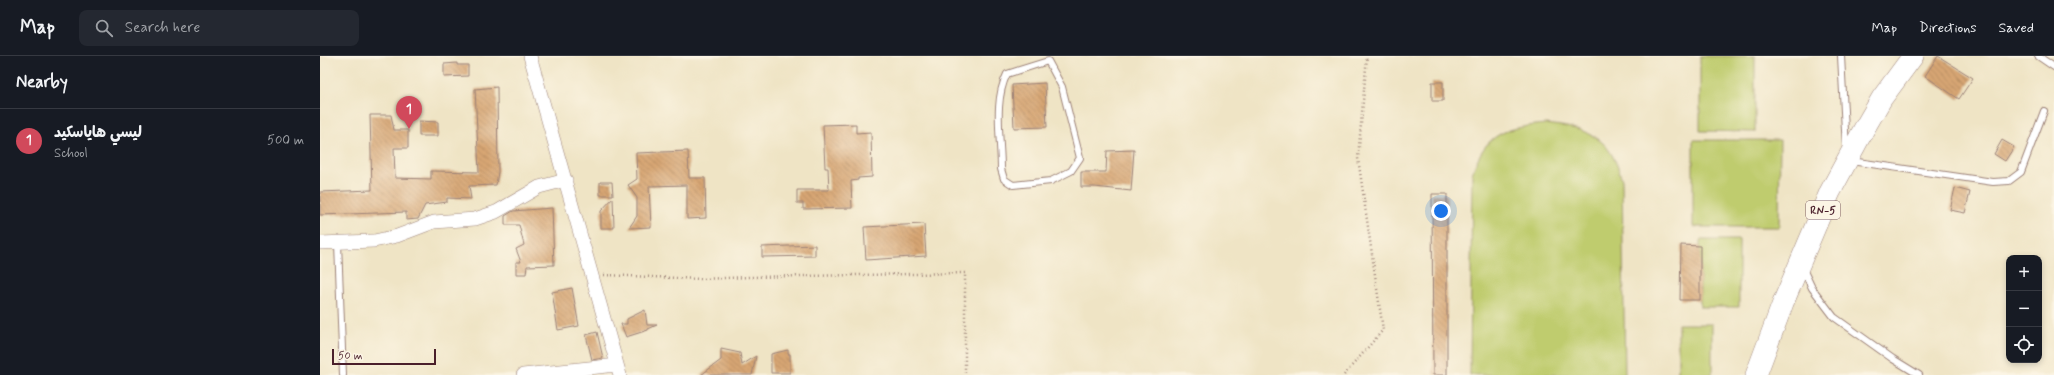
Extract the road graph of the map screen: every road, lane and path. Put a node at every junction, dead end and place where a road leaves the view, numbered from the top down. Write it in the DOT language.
graph roads {
  1 [pos="530,56"];
  2 [pos="1367,56"];
  3 [pos="1841,56"];
  4 [pos="1913,56"];
  5 [pos="2038,56"];
  6 [pos="1048,58"];
  7 [pos="2054,67"];
  8 [pos="2044,111"];
  9 [pos="1847,160"];
  10 [pos="566,180"];
  11 [pos="320,243"];
  12 [pos="338,243"];
  13 [pos="1800,262"];
  14 [pos="592,274"];
  15 [pos="618,370"];
  16 [pos="343,375"];
  17 [pos="523,375"];
  18 [pos="965,375"];
  19 [pos="1344,375"];
  20 [pos="1756,375"];
  21 [pos="1919,375"];
  1 -- 10 [label="street"];
  2 -- 19 [label="path"];
  3 -- 9 [label="lane"];
  4 -- 9 [label="main road, RN-5"];
  5 -- 7 [label="lane"];
  6 -- 6 [label="lane"];
  8 -- 9 [label="lane"];
  9 -- 13 [label="main road, RN-5"];
  10 -- 12 [label="street"];
  10 -- 14 [label="street"];
  11 -- 12 [label="street"];
  12 -- 16 [label="lane"];
  13 -- 20 [label="main road, RN-5"];
  13 -- 21 [label="lane"];
  14 -- 15 [label="street"];
  14 -- 18 [label="path"];
  15 -- 17 [label="street"];
}
